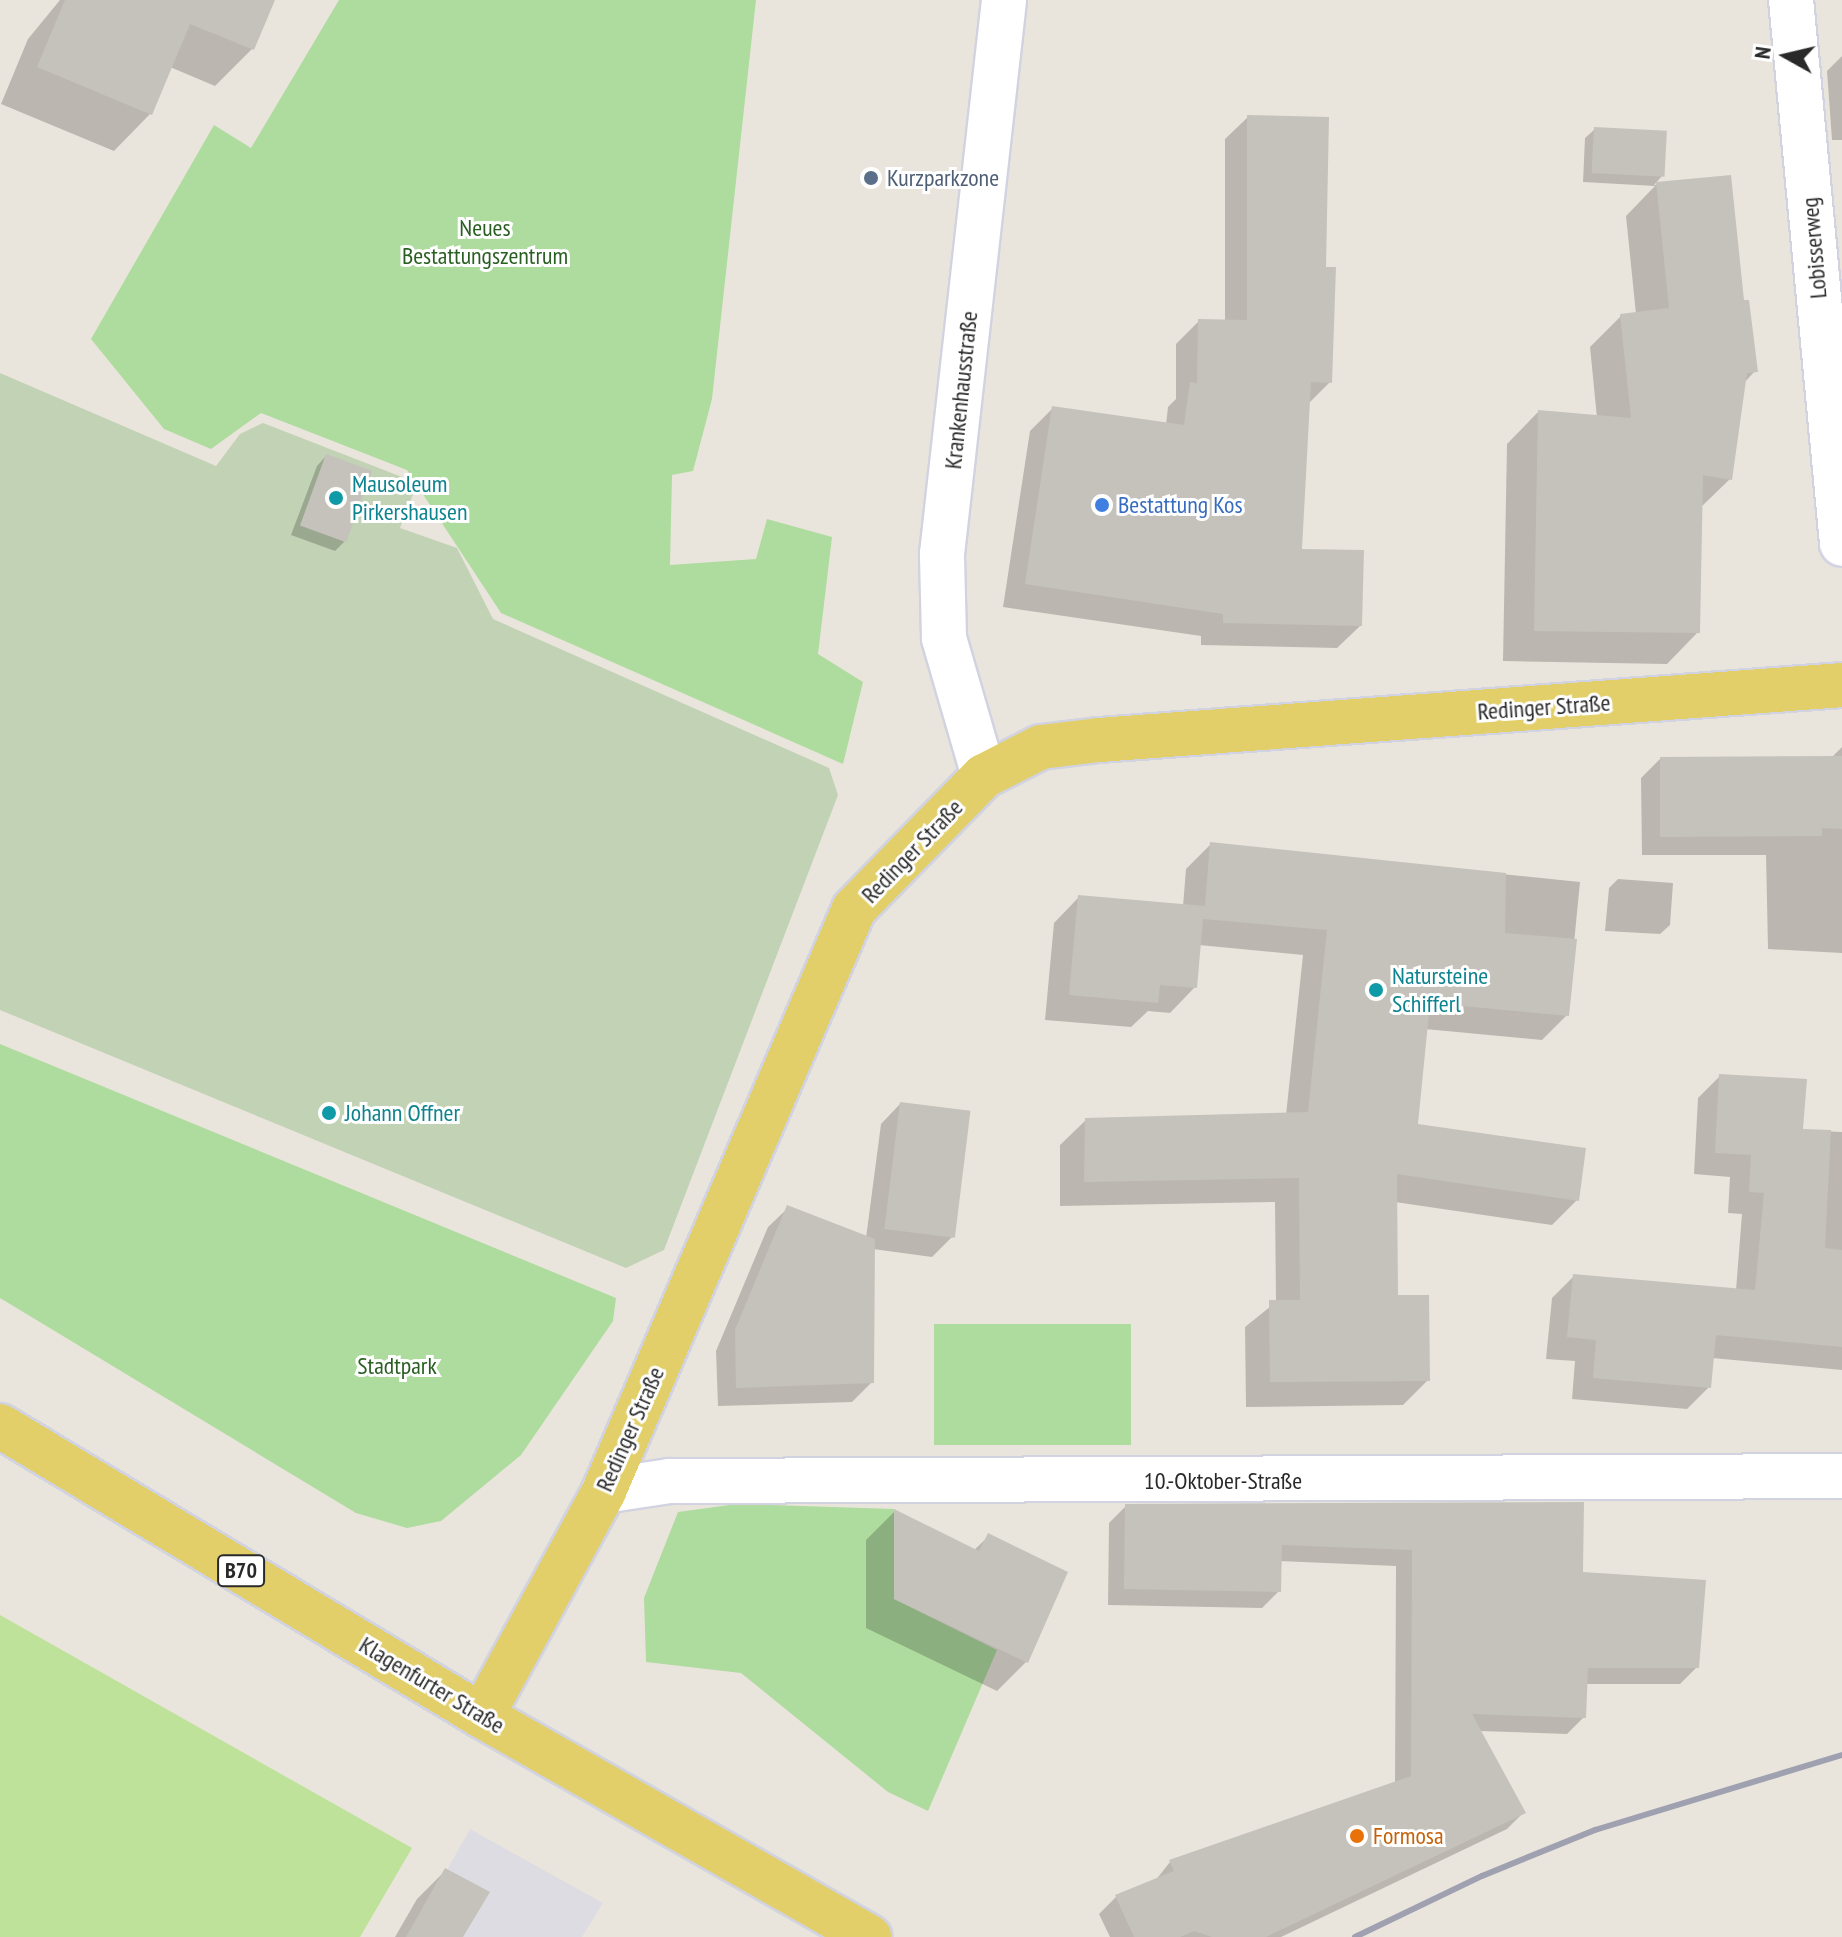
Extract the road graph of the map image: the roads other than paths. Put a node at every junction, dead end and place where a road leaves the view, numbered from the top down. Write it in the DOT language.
graph roads {
  1 [pos="1004,0"];
  2 [pos="1791,0"];
  3 [pos="1842,544"];
  4 [pos="1842,685"];
  5 [pos="984,776"];
  6 [pos="0,1426"];
  7 [pos="1842,1476"];
  8 [pos="604,1491"];
  9 [pos="482,1716"];
  10 [pos="869,1937"];
  1 -- 5 [label="street, Krankenhausstraße"];
  2 -- 3 [label="street, Lobisserweg"];
  4 -- 5 [label="main road, Redinger Straße"];
  5 -- 8 [label="main road, Redinger Straße"];
  6 -- 9 [label="main road, Klagenfurter Straße / B70"];
  7 -- 8 [label="street, 10.-Oktober-Straße"];
  8 -- 9 [label="main road, Redinger Straße"];
  9 -- 10 [label="main road, Klagenfurter Straße / B70"];
}
